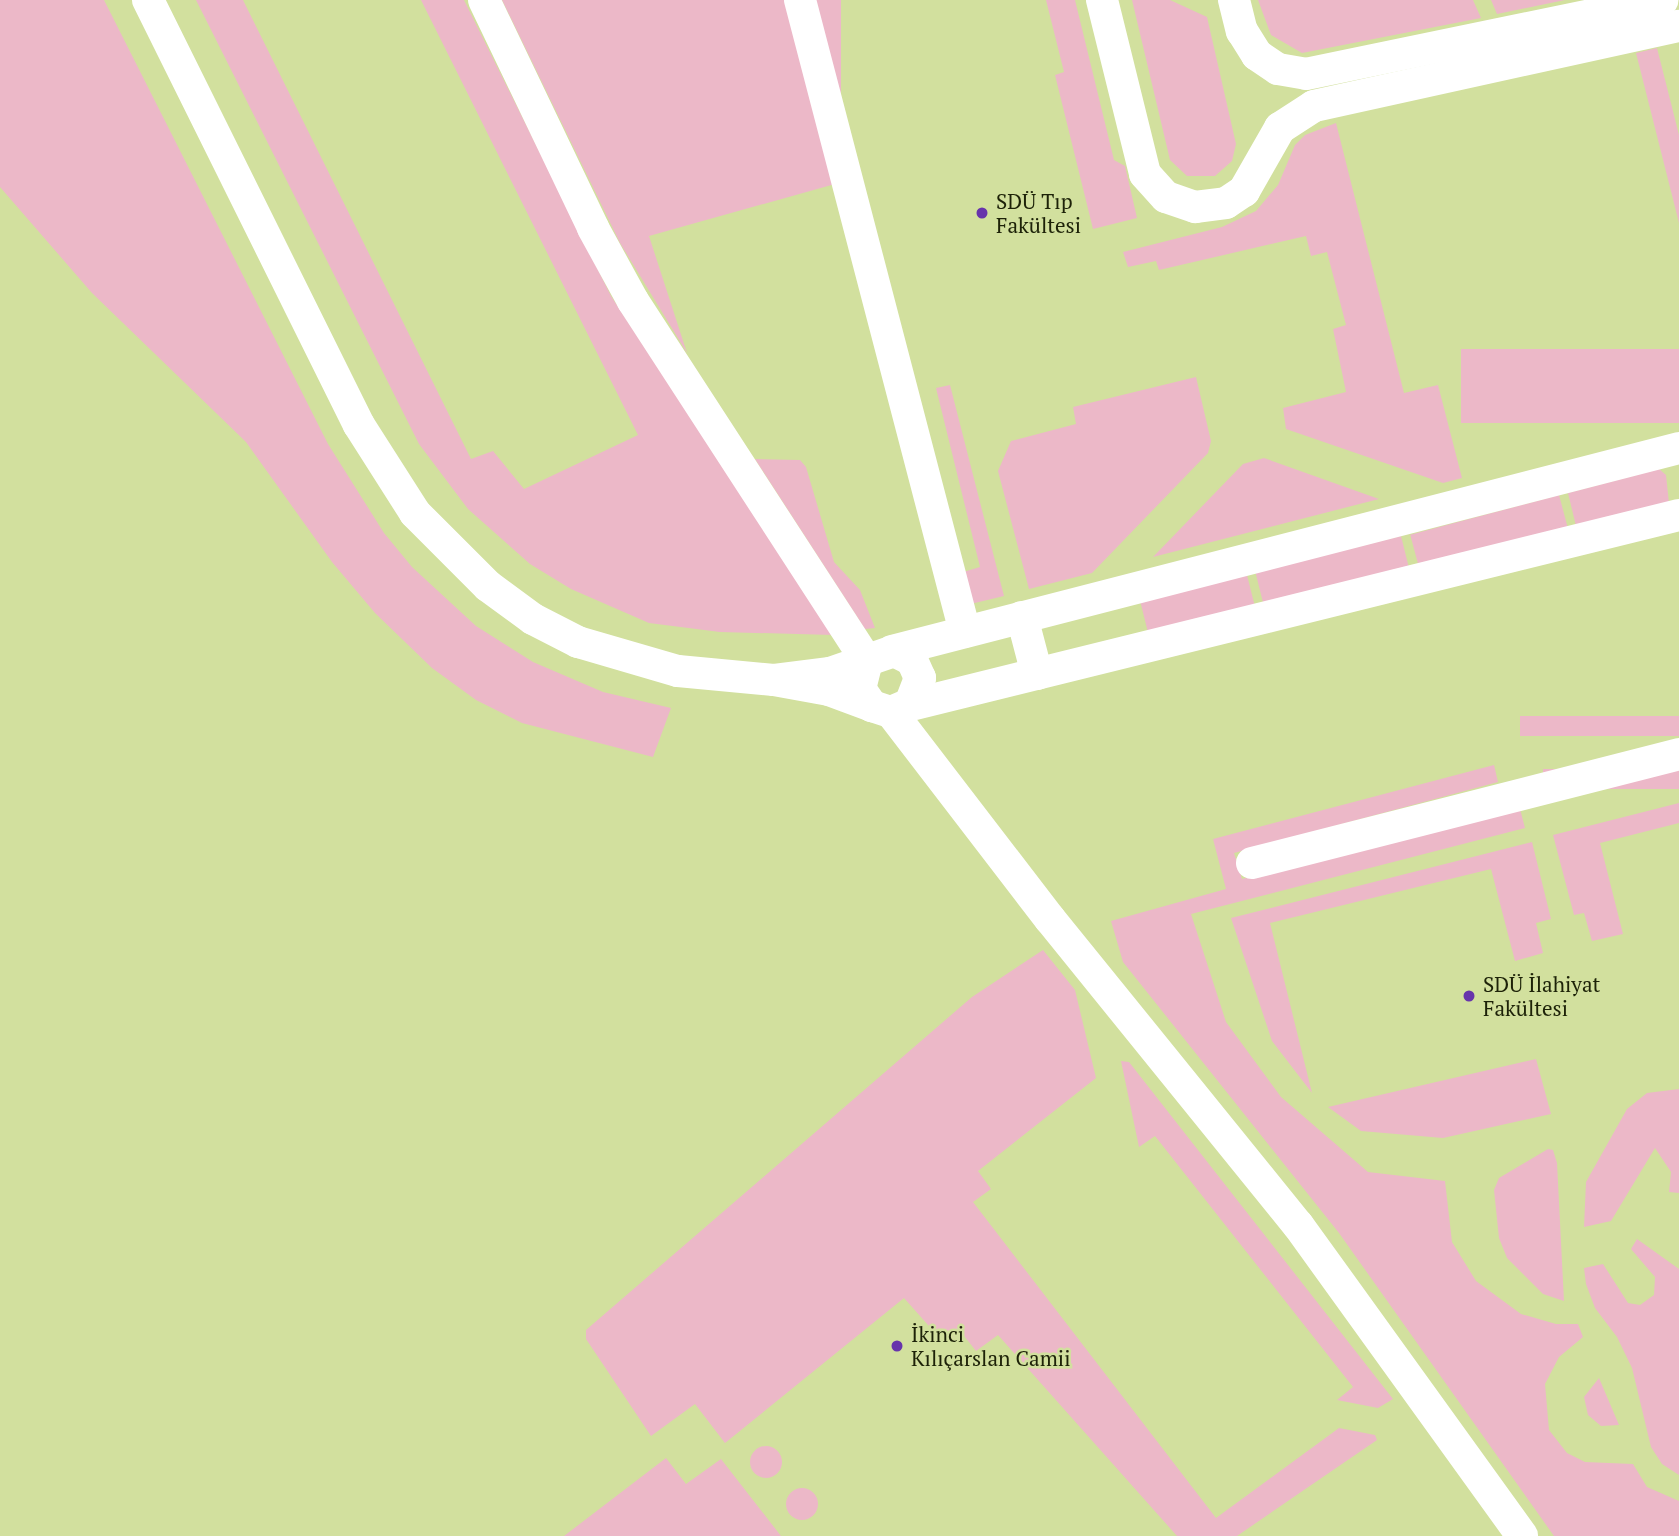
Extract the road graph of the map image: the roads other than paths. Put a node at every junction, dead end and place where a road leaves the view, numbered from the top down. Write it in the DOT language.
graph roads {
  1 [pos="148,0"];
  2 [pos="484,0"];
  3 [pos="800,0"];
  4 [pos="1102,0"];
  5 [pos="1234,0"];
  6 [pos="1673,19"];
  7 [pos="1282,70"];
  8 [pos="1296,115"];
  9 [pos="1679,448"];
  10 [pos="1679,514"];
  11 [pos="1022,617"];
  12 [pos="965,632"];
  13 [pos="880,656"];
  14 [pos="1037,674"];
  15 [pos="774,680"];
  16 [pos="890,708"];
  17 [pos="1679,754"];
  18 [pos="1252,863"];
  19 [pos="1522,1536"];
  1 -- 15 [label="street"];
  2 -- 13 [label="street"];
  3 -- 12 [label="street"];
  4 -- 8 [label="street"];
  5 -- 7 [label="street"];
  6 -- 7 [label="street"];
  6 -- 8 [label="street"];
  7 -- 8 [label="street"];
  9 -- 11 [label="street"];
  10 -- 14 [label="street"];
  11 -- 12 [label="street"];
  11 -- 14 [label="street"];
  12 -- 13 [label="street"];
  13 -- 15 [label="street"];
  13 -- 16 [label="street"];
  13 -- 16 [label="street"];
  14 -- 16 [label="street"];
  15 -- 16 [label="street"];
  16 -- 19 [label="street"];
  17 -- 18 [label="street"];
}
